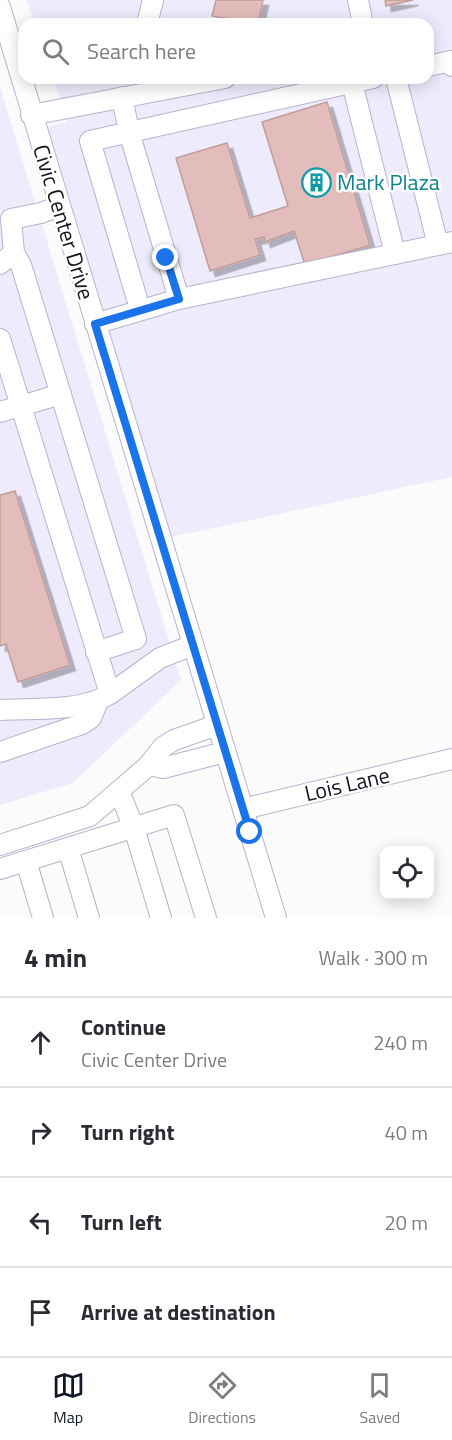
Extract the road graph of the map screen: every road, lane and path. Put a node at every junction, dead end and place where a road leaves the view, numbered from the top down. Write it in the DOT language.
graph roads {
  1 [pos="153,0"];
  2 [pos="358,0"];
  3 [pos="0,7"];
  4 [pos="148,18"];
  5 [pos="362,18"];
  6 [pos="4,37"];
  7 [pos="434,65"];
  8 [pos="452,66"];
  9 [pos="18,77"];
  10 [pos="20,84"];
  11 [pos="176,84"];
  12 [pos="347,84"];
  13 [pos="352,84"];
  14 [pos="398,84"];
  15 [pos="128,90"];
  16 [pos="31,115"];
  17 [pos="129,132"];
  18 [pos="59,206"];
  19 [pos="6,221"];
  20 [pos="445,244"];
  21 [pos="395,254"];
  22 [pos="7,258"];
  23 [pos="179,299"];
  24 [pos="141,309"];
  25 [pos="95,324"];
  26 [pos="0,339"];
  27 [pos="61,394"];
  28 [pos="21,406"];
  29 [pos="0,412"];
  30 [pos="193,645"];
  31 [pos="96,652"];
  32 [pos="104,697"];
  33 [pos="0,710"];
  34 [pos="217,725"];
  35 [pos="0,752"];
  36 [pos="225,752"];
  37 [pos="452,759"];
  38 [pos="149,765"];
  39 [pos="119,791"];
  40 [pos="243,809"];
  41 [pos="134,828"];
  42 [pos="0,845"];
  43 [pos="68,848"];
  44 [pos="26,861"];
  45 [pos="0,869"];
  46 [pos="43,918"];
  47 [pos="89,918"];
  48 [pos="161,918"];
  49 [pos="206,918"];
  50 [pos="276,918"];
  1 -- 4 [label="street"];
  2 -- 5 [label="street"];
  3 -- 6 [label="street, Civic Center Drive"];
  6 -- 9 [label="street, Civic Center Drive"];
  7 -- 8 [label="street"];
  10 -- 16 [label="street, Civic Center Drive"];
  11 -- 15 [label="street"];
  12 -- 17 [label="street"];
  13 -- 21 [label="street"];
  14 -- 20 [label="street"];
  15 -- 16 [label="street"];
  15 -- 17 [label="street"];
  16 -- 18 [label="street, Civic Center Drive"];
  17 -- 23 [label="street"];
  17 -- 24 [label="street"];
  18 -- 19 [label="street"];
  18 -- 25 [label="street, Civic Center Drive"];
  19 -- 22 [label="street"];
  20 -- 21 [label="street"];
  21 -- 23 [label="street"];
  22 -- 27 [label="street"];
  23 -- 24 [label="street"];
  24 -- 25 [label="street"];
  25 -- 30 [label="street, Civic Center Drive"];
  26 -- 28 [label="street"];
  27 -- 28 [label="street"];
  27 -- 31 [label="street"];
  28 -- 29 [label="street"];
  28 -- 31 [label="street"];
  30 -- 32 [label="street"];
  30 -- 34 [label="street, Civic Center Drive"];
  31 -- 32 [label="street"];
  32 -- 33 [label="street"];
  32 -- 35 [label="street"];
  34 -- 36 [label="street, Civic Center Drive"];
  34 -- 38 [label="street"];
  36 -- 38 [label="street"];
  36 -- 40 [label="street, Civic Center Drive"];
  37 -- 40 [label="street, Lois Lane"];
  38 -- 39 [label="street"];
  39 -- 41 [label="street"];
  39 -- 42 [label="street"];
  40 -- 50 [label="street, Civic Center Drive"];
  41 -- 43 [label="street"];
  41 -- 48 [label="street"];
  41 -- 49 [label="street"];
  43 -- 44 [label="street"];
  43 -- 47 [label="street"];
  44 -- 45 [label="street"];
  44 -- 46 [label="street"];
}
